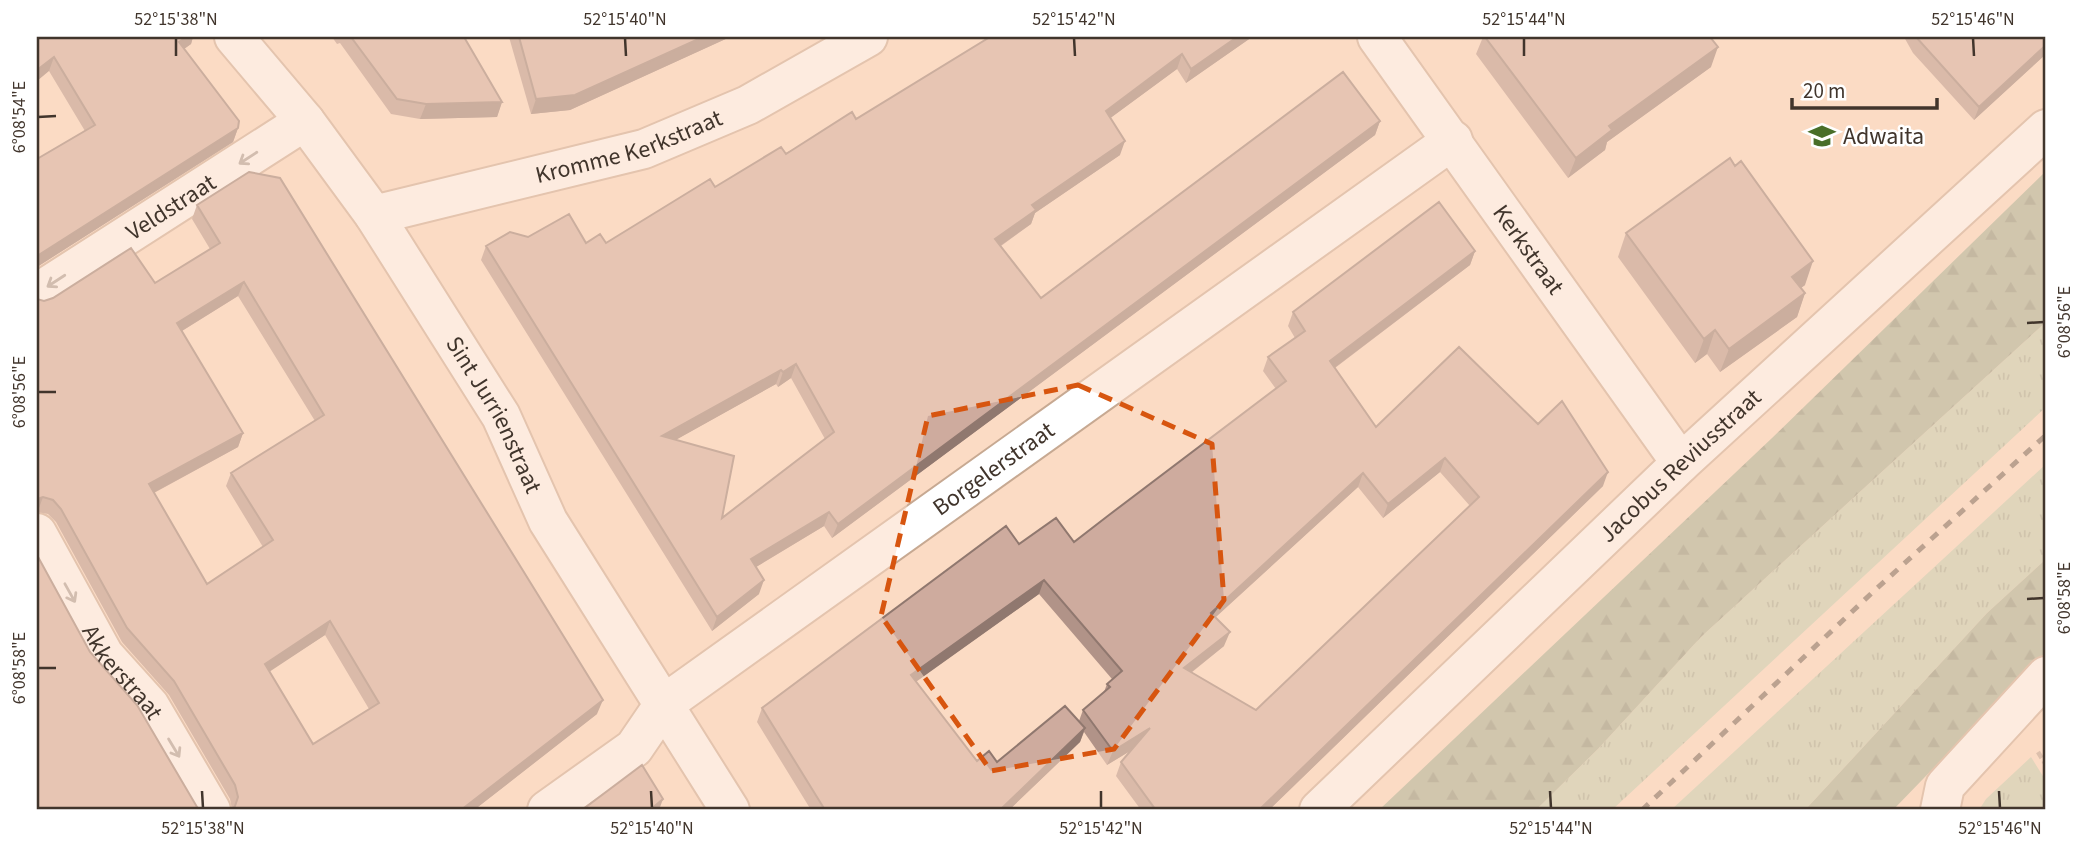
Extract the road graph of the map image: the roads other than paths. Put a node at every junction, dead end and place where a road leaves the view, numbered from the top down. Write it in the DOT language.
graph roads {
  1 [pos="234,37"];
  2 [pos="868,37"];
  3 [pos="1377,37"];
  4 [pos="305,121"];
  5 [pos="2046,129"];
  6 [pos="1453,140"];
  7 [pos="374,215"];
  8 [pos="37,293"];
  9 [pos="1681,463"];
  10 [pos="37,533"];
  11 [pos="2046,676"];
  12 [pos="664,704"];
  13 [pos="211,810"];
  14 [pos="547,810"];
  15 [pos="730,810"];
  16 [pos="1319,810"];
  17 [pos="1940,810"];
  1 -- 4 [label="street, Sint Jurrienstraat"];
  2 -- 7 [label="street, Kromme Kerkstraat"];
  3 -- 6 [label="street, Kerkstraat"];
  4 -- 7 [label="street, Sint Jurrienstraat"];
  4 -- 8 [label="street, Veldstraat, one-way"];
  5 -- 9 [label="street, Jacobus Reviusstraat"];
  6 -- 9 [label="street, Kerkstraat"];
  6 -- 12 [label="street, Borgelerstraat"];
  7 -- 12 [label="street, Sint Jurrienstraat"];
  9 -- 16 [label="street, Jacobus Reviusstraat"];
  10 -- 13 [label="street, Akkerstraat, one-way"];
  11 -- 17 [label="street"];
  12 -- 14 [label="street, Borgelerstraat"];
  12 -- 15 [label="street, Sint Jurrienstraat"];
}
